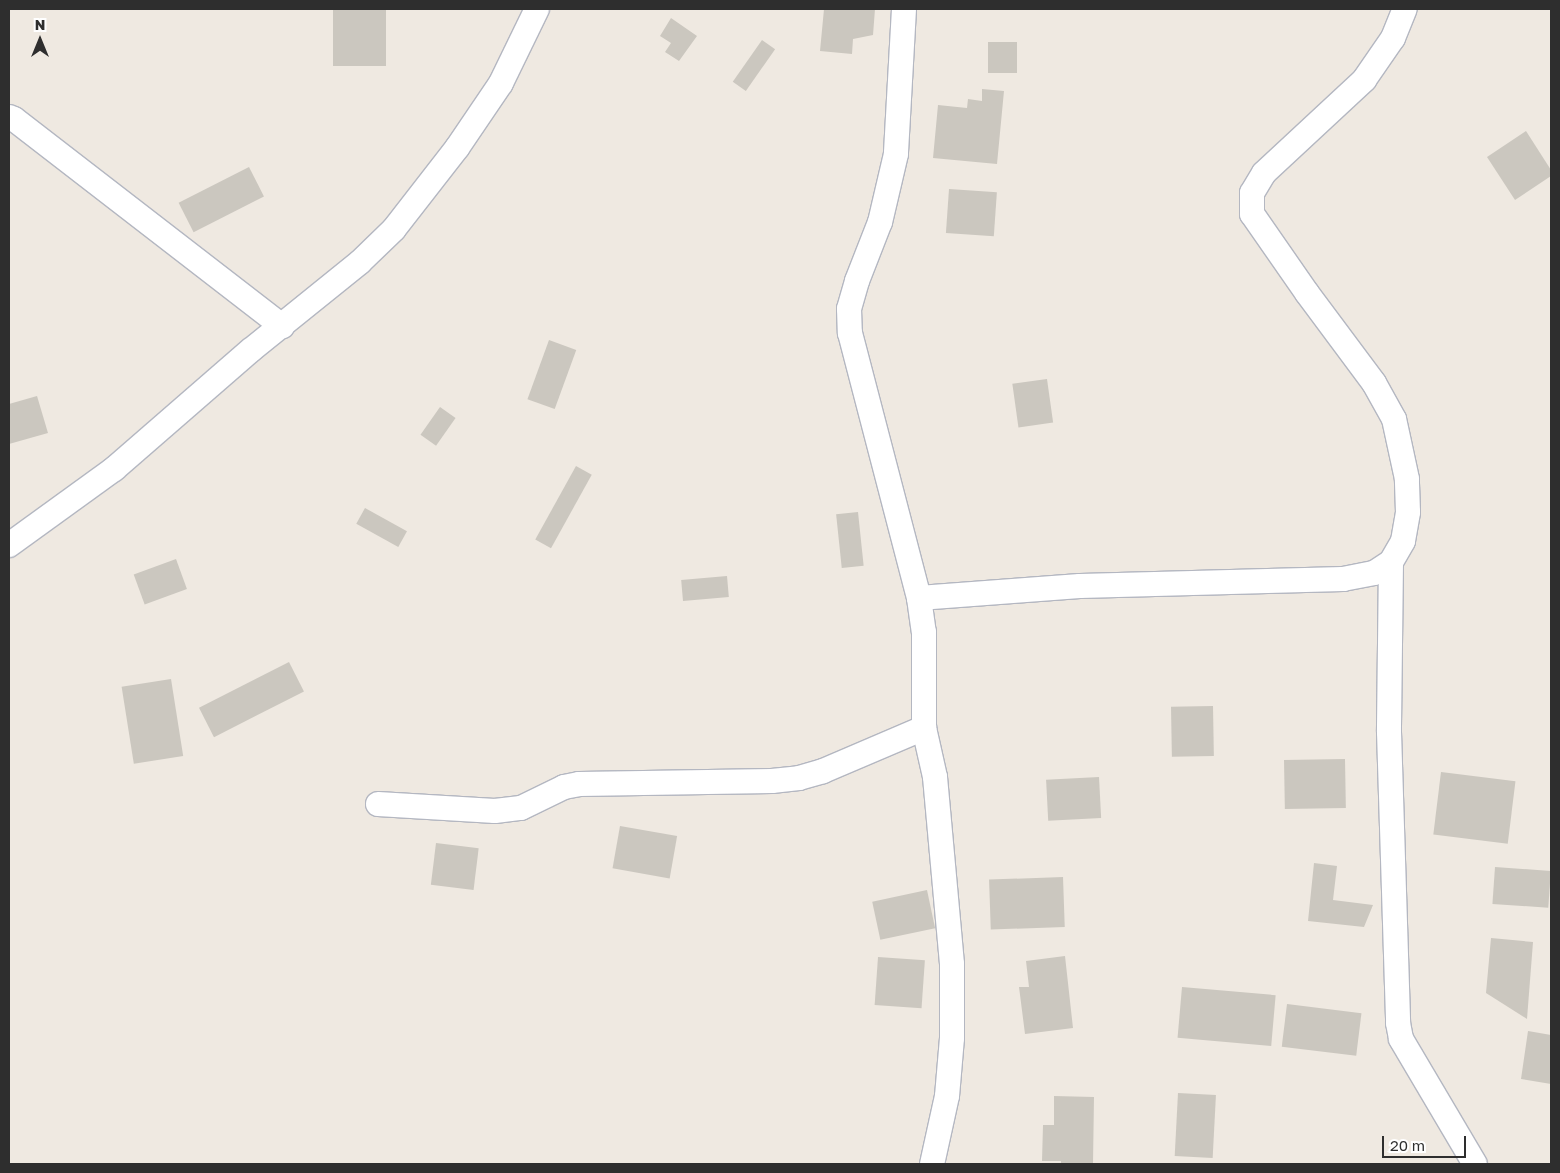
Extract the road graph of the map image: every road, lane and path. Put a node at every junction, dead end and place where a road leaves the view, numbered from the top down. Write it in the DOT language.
graph roads {
  1 [pos="537,9"];
  2 [pos="904,9"];
  3 [pos="1405,9"];
  4 [pos="9,117"];
  5 [pos="282,326"];
  6 [pos="9,545"];
  7 [pos="1392,562"];
  8 [pos="919,598"];
  9 [pos="924,728"];
  10 [pos="378,804"];
  11 [pos="932,1164"];
  12 [pos="1475,1164"];
  1 -- 5 [label="street"];
  2 -- 8 [label="street"];
  3 -- 7 [label="street"];
  4 -- 5 [label="street"];
  5 -- 6 [label="street"];
  7 -- 8 [label="street"];
  7 -- 12 [label="street"];
  8 -- 9 [label="street"];
  9 -- 10 [label="street"];
  9 -- 11 [label="street"];
}
